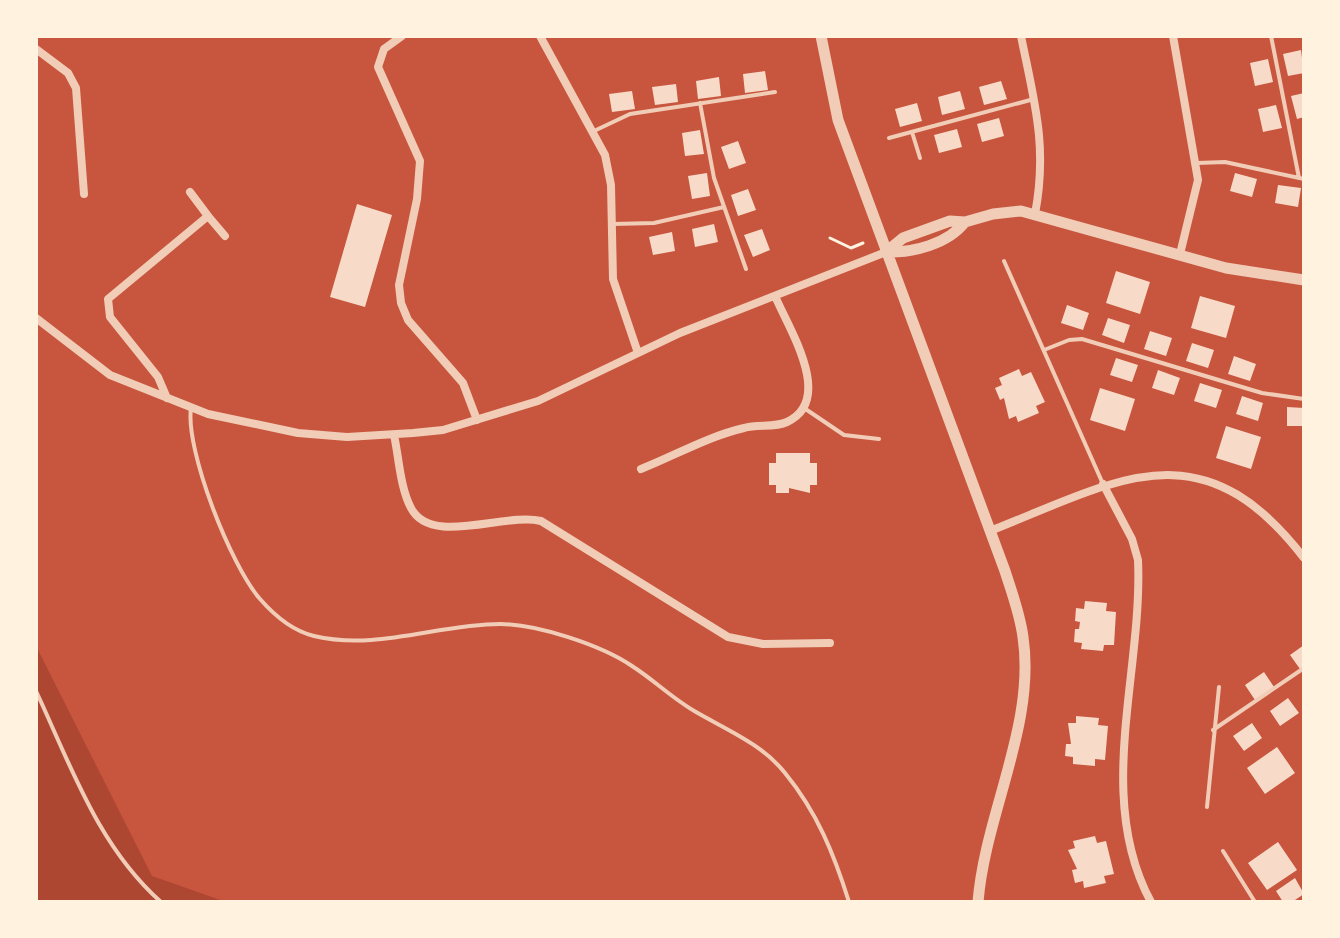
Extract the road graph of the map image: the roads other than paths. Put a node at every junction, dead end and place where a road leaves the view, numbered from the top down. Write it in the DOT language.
graph roads {
  1 [pos="402,36"];
  2 [pos="540,36"];
  3 [pos="821,36"];
  4 [pos="1021,36"];
  5 [pos="1173,36"];
  6 [pos="1271,36"];
  7 [pos="36,49"];
  8 [pos="775,92"];
  9 [pos="1036,98"];
  10 [pos="700,103"];
  11 [pos="594,131"];
  12 [pos="912,132"];
  13 [pos="889,138"];
  14 [pos="920,158"];
  15 [pos="1197,163"];
  16 [pos="1302,178"];
  17 [pos="190,192"];
  18 [pos="84,194"];
  19 [pos="724,207"];
  20 [pos="1035,214"];
  21 [pos="208,216"];
  22 [pos="611,224"];
  23 [pos="225,236"];
  24 [pos="886,252"];
  25 [pos="1180,254"];
  26 [pos="1004,261"];
  27 [pos="746,269"];
  28 [pos="1304,280"];
  29 [pos="775,296"];
  30 [pos="36,318"];
  31 [pos="1044,350"];
  32 [pos="638,353"];
  33 [pos="167,398"];
  34 [pos="1304,399"];
  35 [pos="191,408"];
  36 [pos="804,408"];
  37 [pos="477,420"];
  38 [pos="394,435"];
  39 [pos="879,439"];
  40 [pos="641,469"];
  41 [pos="1103,484"];
  42 [pos="990,531"];
  43 [pos="1304,558"];
  44 [pos="830,643"];
  45 [pos="1304,668"];
  46 [pos="1219,687"];
  47 [pos="36,691"];
  48 [pos="1213,730"];
  49 [pos="1207,807"];
  50 [pos="1223,851"];
  51 [pos="161,902"];
  52 [pos="849,902"];
  53 [pos="978,902"];
  54 [pos="1151,902"];
  55 [pos="1255,902"];
  1 -- 37 [label="street"];
  2 -- 11 [label="street"];
  3 -- 24 [label="street"];
  4 -- 9 [label="street"];
  5 -- 15 [label="street"];
  6 -- 16 [label="lane"];
  7 -- 18 [label="street"];
  8 -- 10 [label="lane"];
  9 -- 12 [label="lane"];
  9 -- 20 [label="street"];
  10 -- 11 [label="lane"];
  10 -- 19 [label="lane"];
  11 -- 22 [label="street"];
  12 -- 13 [label="lane"];
  12 -- 14 [label="lane"];
  15 -- 16 [label="lane"];
  15 -- 25 [label="street"];
  17 -- 21 [label="street"];
  19 -- 22 [label="lane"];
  19 -- 27 [label="lane"];
  20 -- 24 [label="street"];
  20 -- 25 [label="street"];
  21 -- 23 [label="street"];
  21 -- 33 [label="street"];
  22 -- 32 [label="street"];
  24 -- 29 [label="street"];
  24 -- 42 [label="street"];
  25 -- 28 [label="street"];
  26 -- 31 [label="lane"];
  29 -- 32 [label="street"];
  29 -- 36 [label="street"];
  30 -- 33 [label="street"];
  31 -- 34 [label="lane"];
  31 -- 41 [label="lane"];
  32 -- 37 [label="street"];
  33 -- 35 [label="street"];
  35 -- 38 [label="street"];
  35 -- 52 [label="lane"];
  36 -- 39 [label="lane"];
  36 -- 40 [label="street"];
  37 -- 38 [label="street"];
  38 -- 44 [label="street"];
  41 -- 42 [label="street"];
  41 -- 43 [label="street"];
  41 -- 54 [label="street"];
  42 -- 53 [label="street"];
  45 -- 48 [label="lane"];
  46 -- 48 [label="lane"];
  47 -- 51 [label="lane"];
  48 -- 49 [label="lane"];
  50 -- 55 [label="lane"];
}
